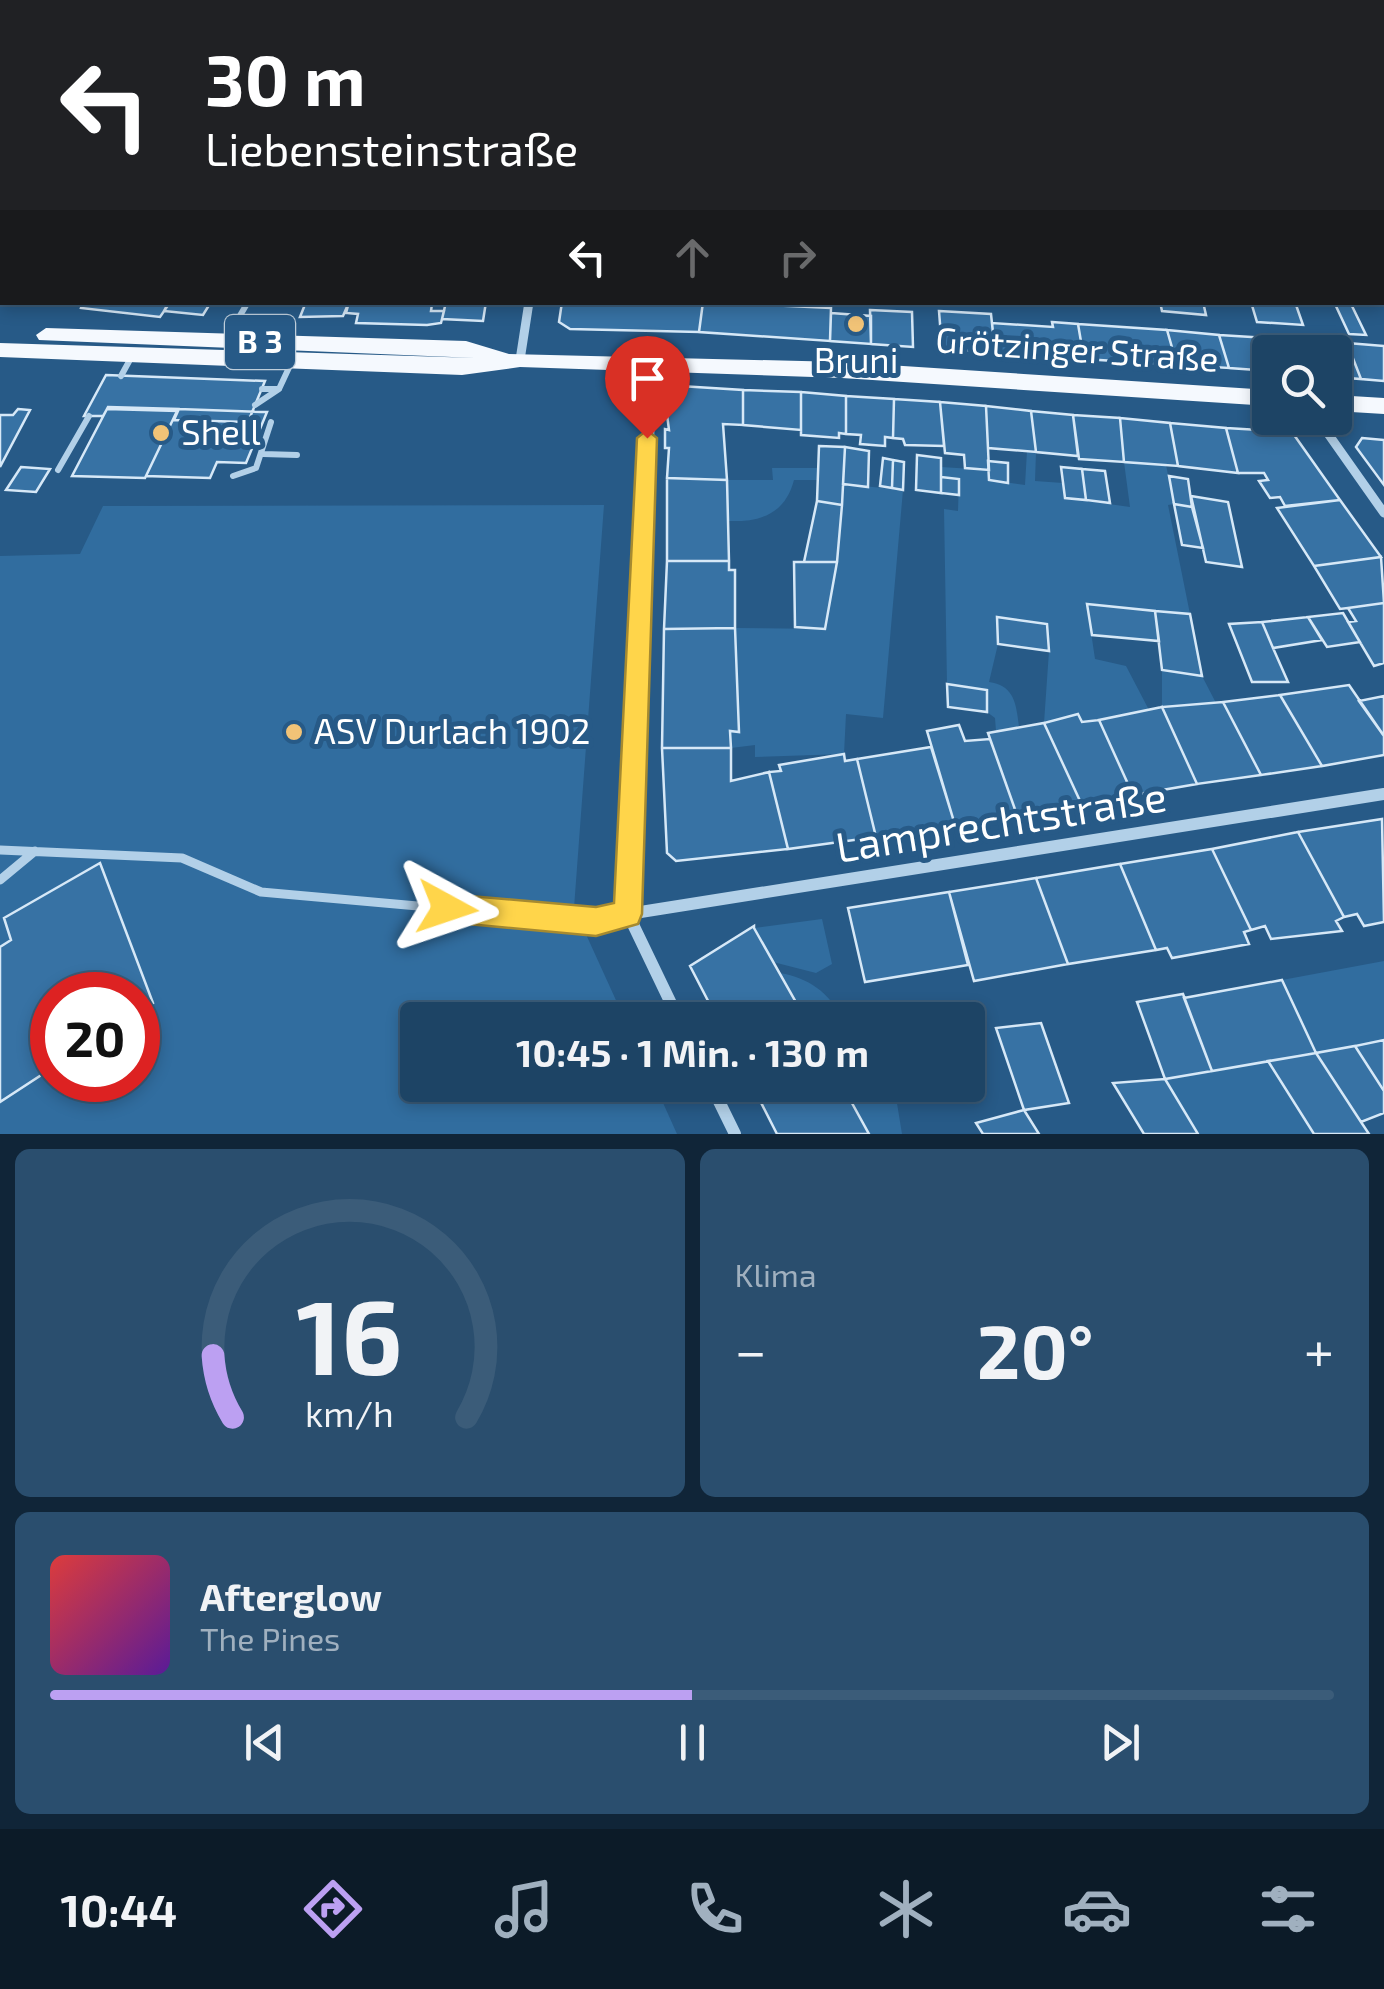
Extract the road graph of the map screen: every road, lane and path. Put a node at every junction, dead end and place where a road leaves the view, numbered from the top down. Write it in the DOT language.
graph roads {
  1 [pos="246,305"];
  2 [pos="529,305"];
  3 [pos="0,334"];
  4 [pos="225,341"];
  5 [pos="0,350"];
  6 [pos="295,353"];
  7 [pos="131,357"];
  8 [pos="520,360"];
  9 [pos="652,365"];
  10 [pos="262,389"];
  11 [pos="279,389"];
  12 [pos="1252,397"];
  13 [pos="1352,404"];
  14 [pos="255,405"];
  15 [pos="1384,406"];
  16 [pos="89,416"];
  17 [pos="271,422"];
  18 [pos="1328,435"];
  19 [pos="263,454"];
  20 [pos="297,455"];
  21 [pos="58,470"];
  22 [pos="233,476"];
  23 [pos="1384,513"];
  24 [pos="1384,794"];
  25 [pos="0,850"];
  26 [pos="35,852"];
  27 [pos="0,880"];
  28 [pos="628,914"];
  29 [pos="670,1002"];
  30 [pos="719,1102"];
  31 [pos="735,1134"];
  1 -- 4 [label="lane"];
  2 -- 8 [label="street"];
  3 -- 7 [label="main road, Grötzinger Straße / B 3"];
  4 -- 6 [label="main road, Grötzinger Straße / B 3"];
  4 -- 7 [label="main road, Grötzinger Straße / B 3"];
  5 -- 7 [label="main road, Grötzinger Straße / B 3"];
  6 -- 7 [label="main road, Grötzinger Straße / B 3"];
  6 -- 8 [label="main road, Grötzinger Straße / B 3"];
  6 -- 11 [label="lane"];
  8 -- 9 [label="main road, Grötzinger Straße / B 3"];
  9 -- 12 [label="main road, Grötzinger Straße / B 3"];
  9 -- 28 [label="street"];
  10 -- 11 [label="lane"];
  11 -- 14 [label="lane"];
  13 -- 15 [label="main road"];
  16 -- 21 [label="lane"];
  17 -- 19 [label="lane"];
  18 -- 23 [label="street"];
  19 -- 20 [label="lane"];
  19 -- 22 [label="lane"];
  24 -- 28 [label="street, Lamprechtstraße"];
  25 -- 26 [label="lane"];
  26 -- 27 [label="lane"];
  26 -- 28 [label="lane"];
  28 -- 29 [label="street"];
  30 -- 31 [label="street"];
}
